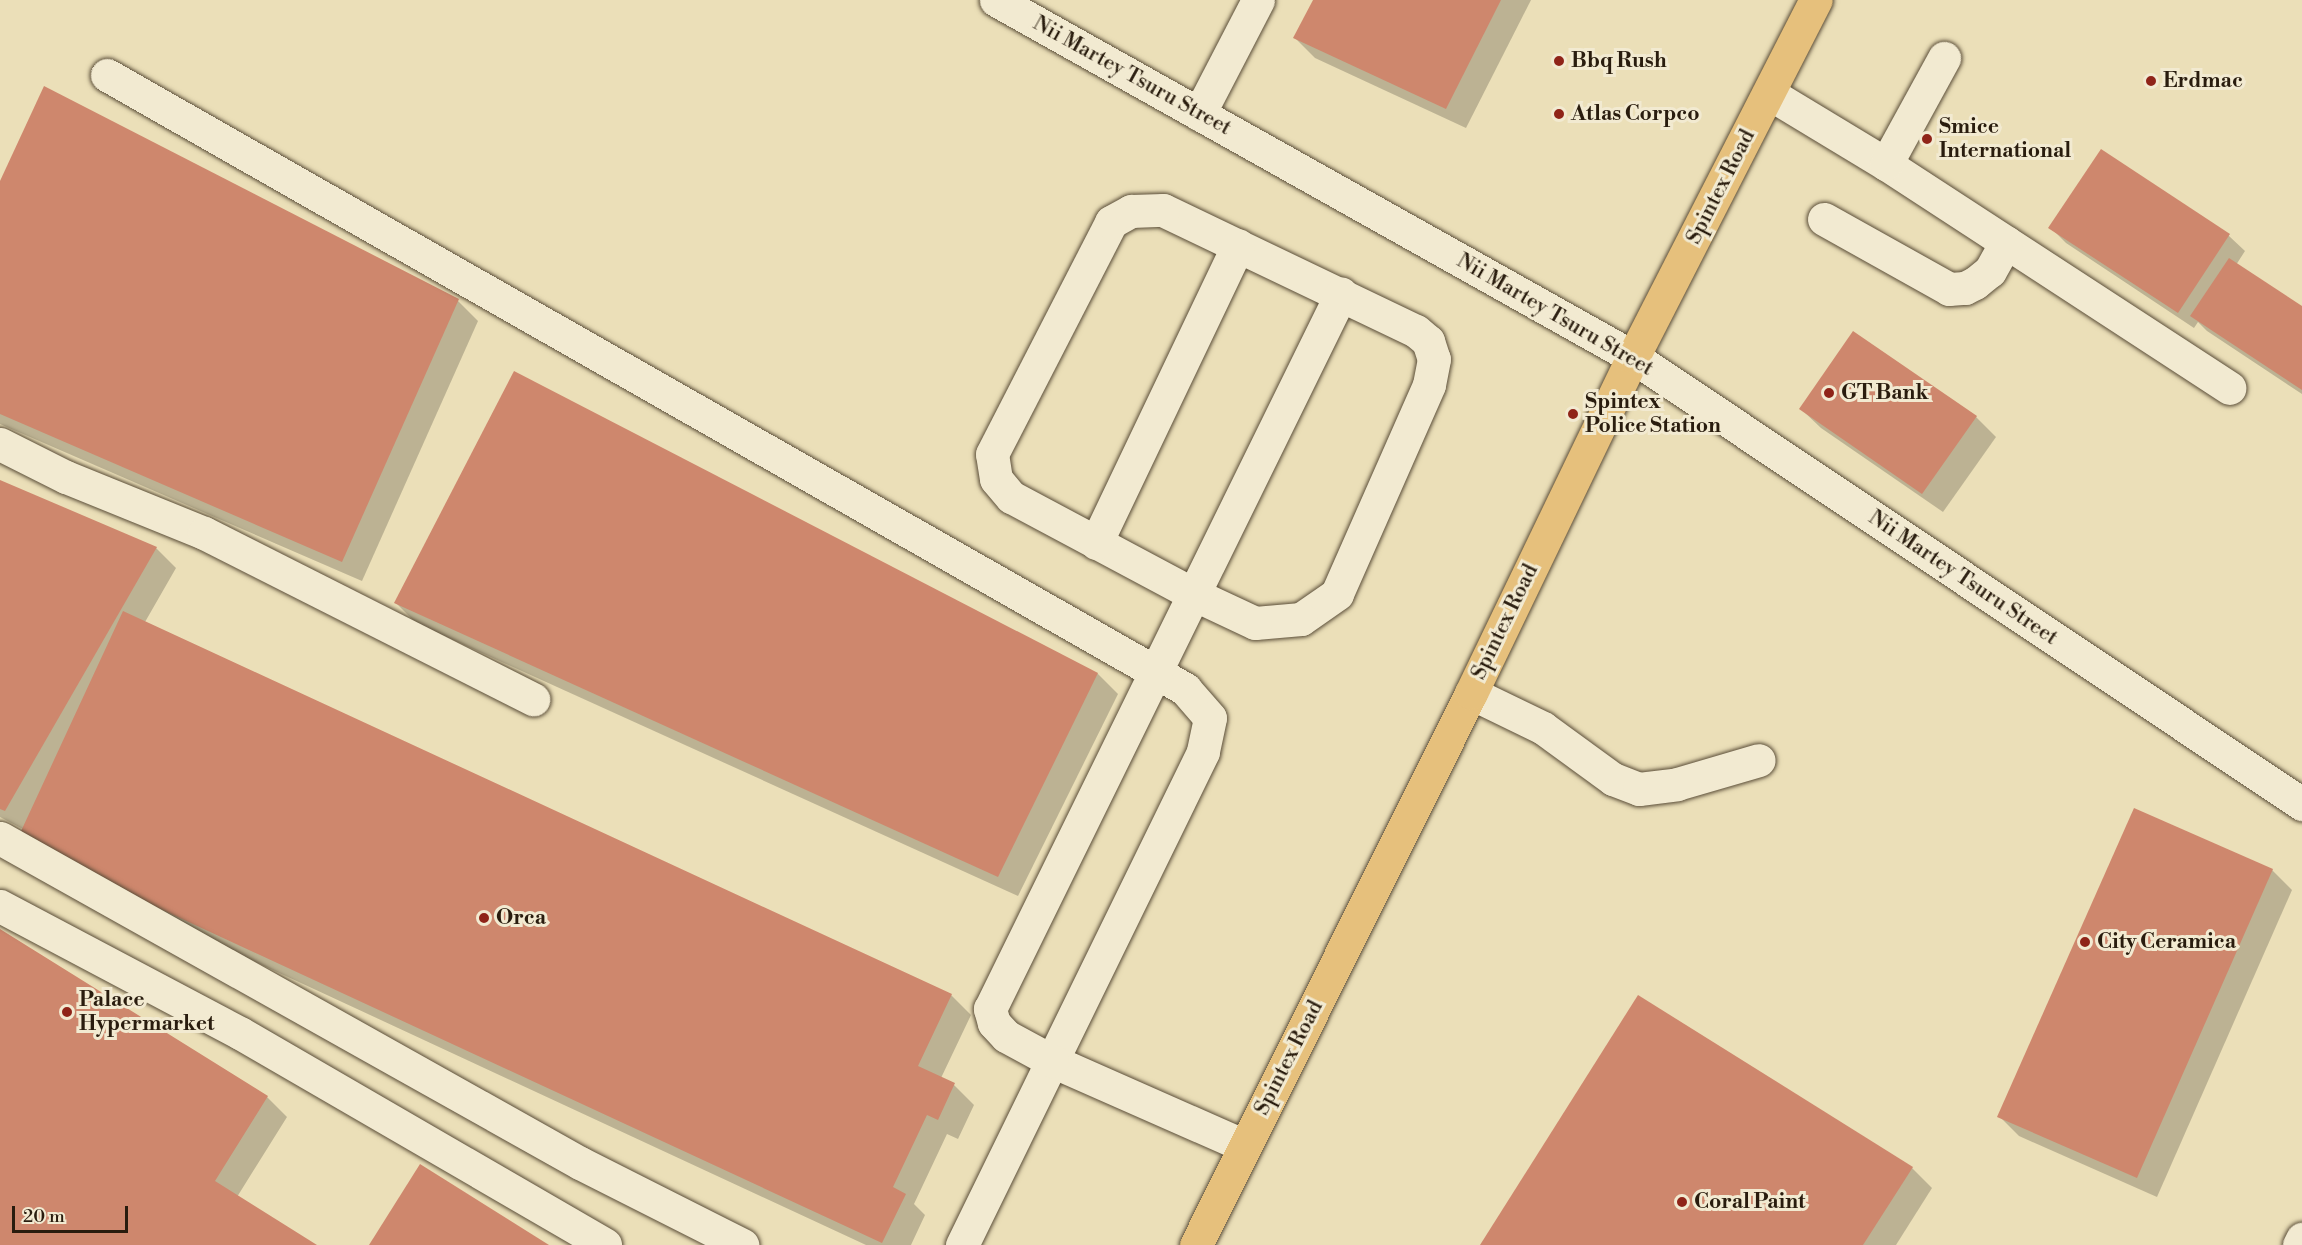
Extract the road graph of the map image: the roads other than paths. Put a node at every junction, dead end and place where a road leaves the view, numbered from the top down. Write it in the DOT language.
graph roads {
  1 [pos="996,0"];
  2 [pos="1258,0"];
  3 [pos="1816,0"];
  4 [pos="1944,58"];
  5 [pos="108,75"];
  6 [pos="1770,94"];
  7 [pos="1199,114"];
  8 [pos="1886,164"];
  9 [pos="1824,219"];
  10 [pos="2006,242"];
  11 [pos="1238,245"];
  12 [pos="1341,294"];
  13 [pos="1633,357"];
  14 [pos="2229,388"];
  15 [pos="0,444"];
  16 [pos="1096,543"];
  17 [pos="1193,594"];
  18 [pos="1155,672"];
  19 [pos="1471,693"];
  20 [pos="533,699"];
  21 [pos="1759,760"];
  22 [pos="2302,804"];
  23 [pos="0,838"];
  24 [pos="0,906"];
  25 [pos="1052,1061"];
  26 [pos="1245,1146"];
  27 [pos="2302,1239"];
  28 [pos="605,1245"];
  29 [pos="742,1245"];
  30 [pos="962,1245"];
  31 [pos="1196,1245"];
  32 [pos="2299,1245"];
  1 -- 7 [label="street, Nii Martey Tsuru Street"];
  2 -- 7 [label="street"];
  3 -- 6 [label="main road, Spintex Road"];
  4 -- 8 [label="street"];
  5 -- 18 [label="street"];
  6 -- 8 [label="street"];
  6 -- 13 [label="main road, Spintex Road"];
  7 -- 13 [label="street, Nii Martey Tsuru Street"];
  8 -- 10 [label="street"];
  9 -- 10 [label="street"];
  10 -- 14 [label="street"];
  11 -- 12 [label="street"];
  11 -- 16 [label="street"];
  11 -- 16 [label="street"];
  12 -- 17 [label="street"];
  12 -- 17 [label="street"];
  13 -- 19 [label="main road, Spintex Road"];
  13 -- 22 [label="street, Nii Martey Tsuru Street"];
  15 -- 20 [label="street"];
  16 -- 17 [label="street"];
  17 -- 18 [label="street"];
  18 -- 25 [label="street"];
  18 -- 25 [label="street"];
  19 -- 21 [label="street"];
  19 -- 26 [label="main road, Spintex Road"];
  23 -- 29 [label="street"];
  24 -- 28 [label="street"];
  25 -- 26 [label="street"];
  25 -- 30 [label="street"];
  26 -- 31 [label="main road, Spintex Road"];
  27 -- 32 [label="street"];
}
